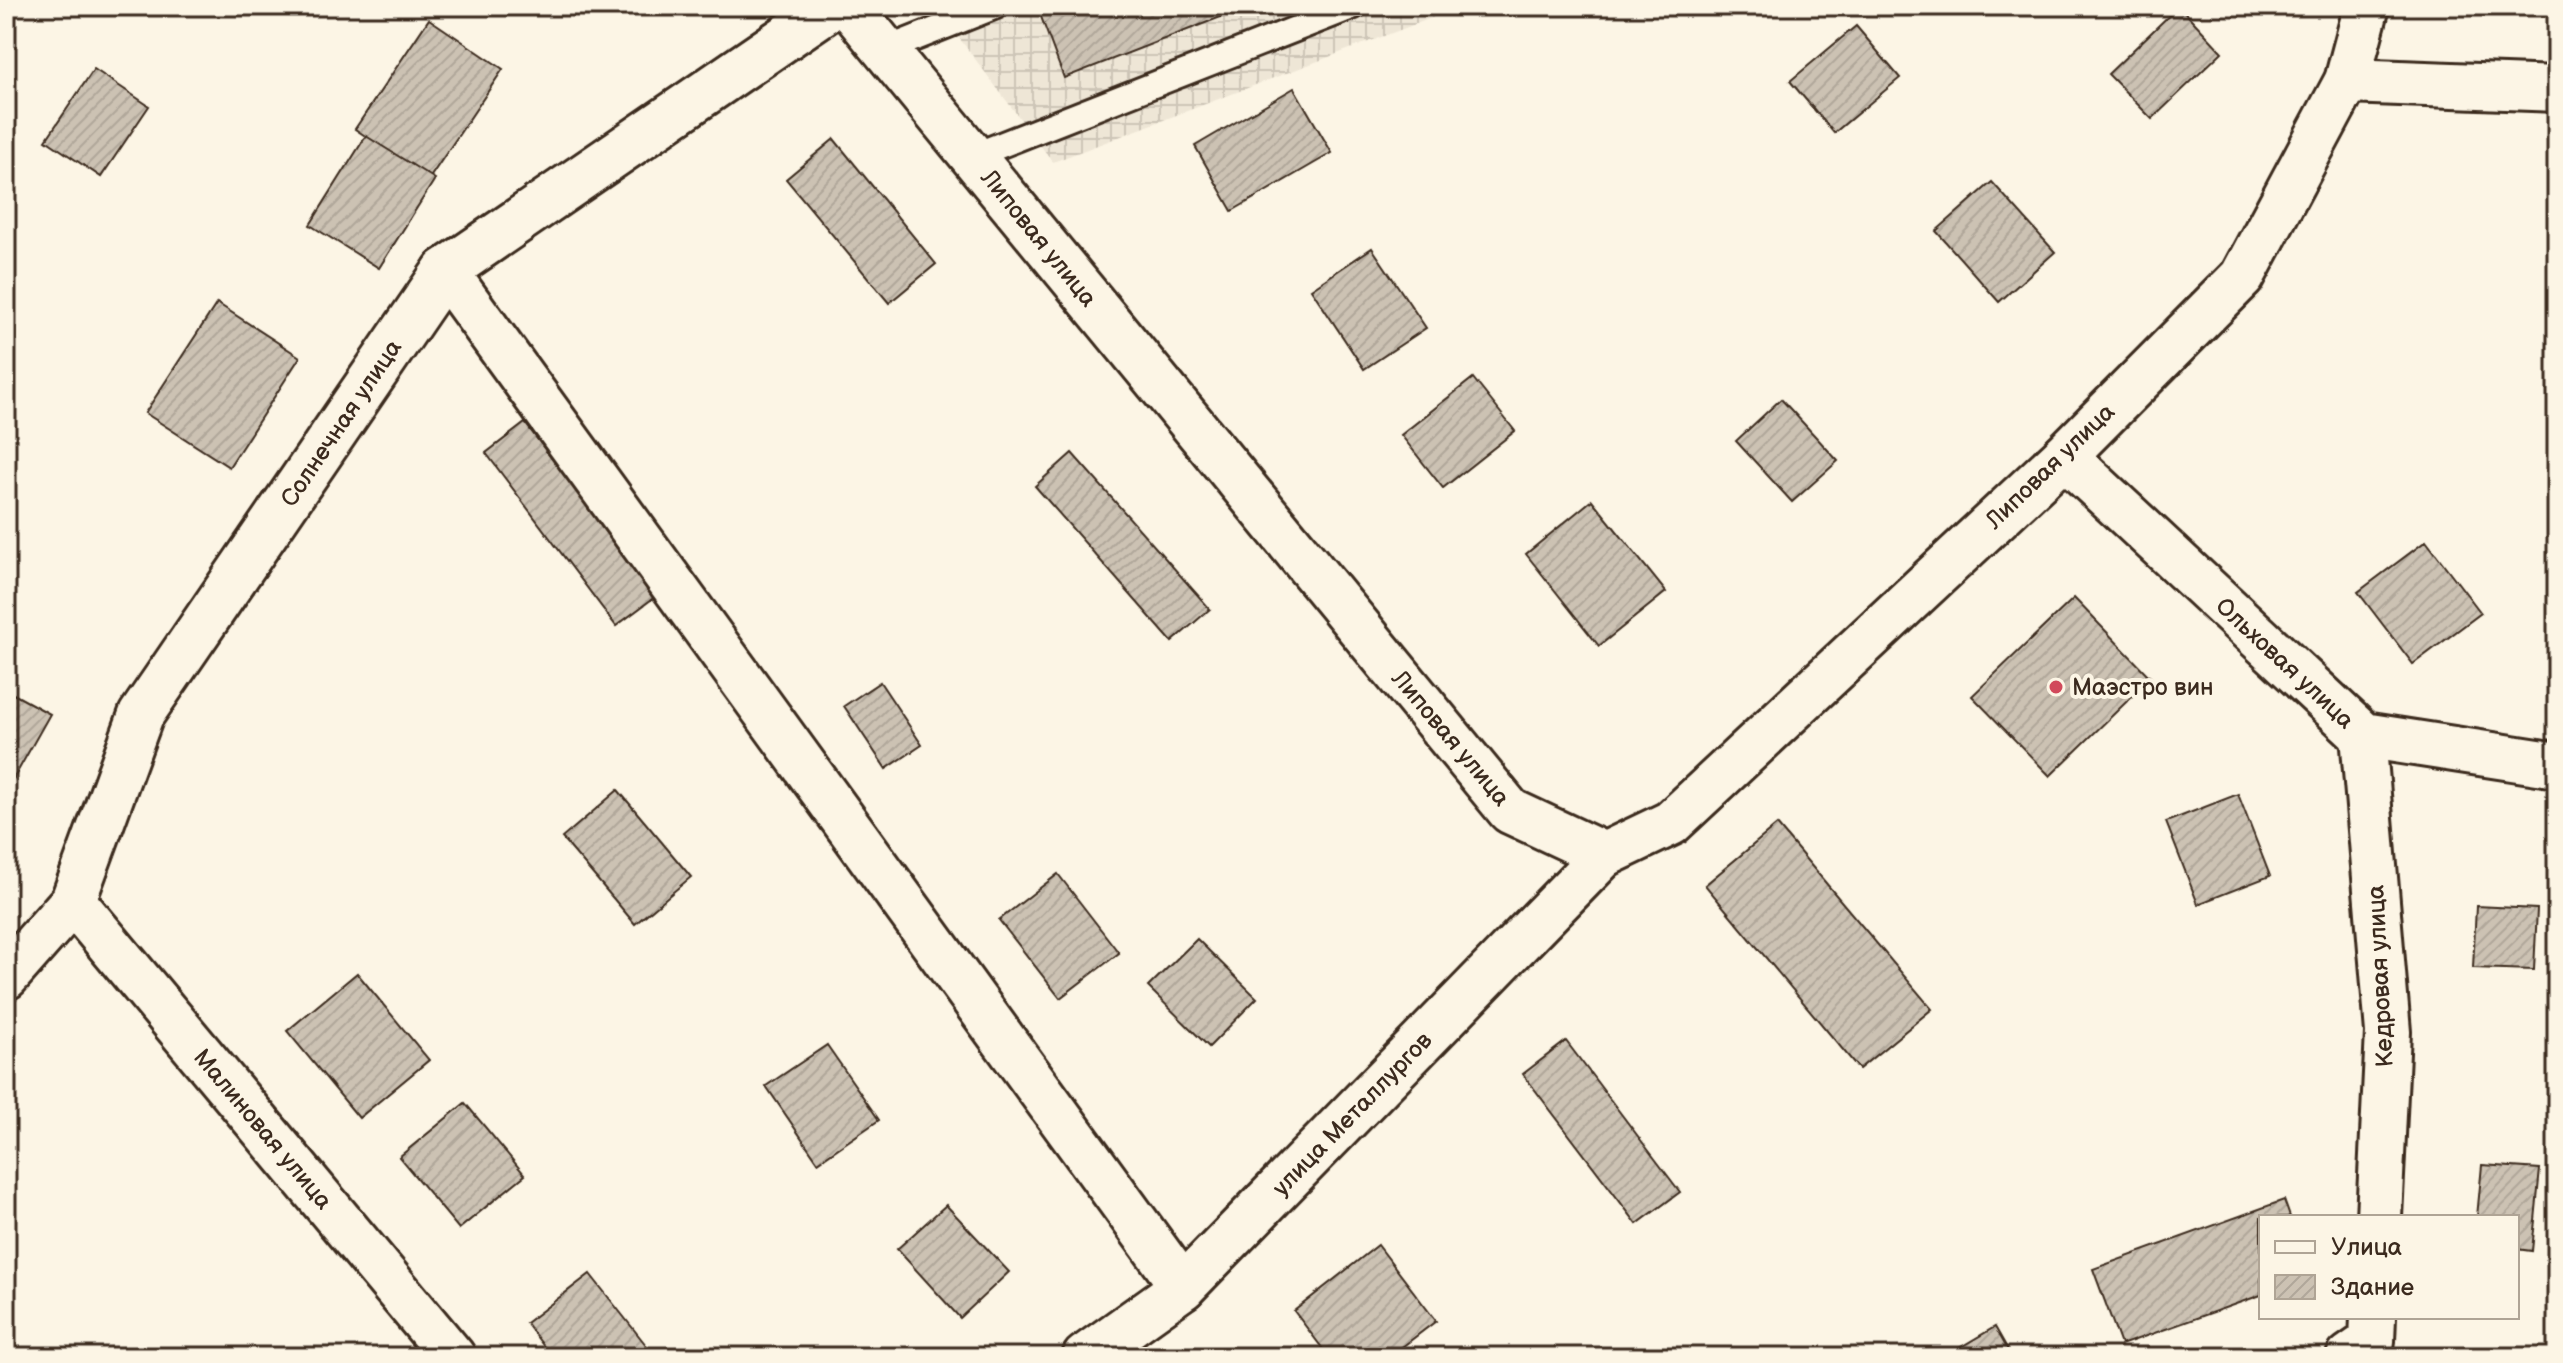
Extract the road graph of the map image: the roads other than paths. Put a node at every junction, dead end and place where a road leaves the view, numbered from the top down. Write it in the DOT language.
graph roads {
  1 [pos="832,6"];
  2 [pos="849,6"];
  3 [pos="996,6"];
  4 [pos="1354,6"];
  5 [pos="2367,6"];
  6 [pos="885,50"];
  7 [pos="2347,81"];
  8 [pos="2557,89"];
  9 [pos="973,156"];
  10 [pos="445,271"];
  11 [pos="2064,456"];
  12 [pos="2363,735"];
  13 [pos="2557,765"];
  14 [pos="1604,855"];
  15 [pos="73,901"];
  16 [pos="6,977"];
  17 [pos="2379,1215"];
  18 [pos="1183,1287"];
  19 [pos="453,1357"];
  20 [pos="1085,1357"];
  1 -- 10 [label="street, Солнечная улица"];
  2 -- 6 [label="street, Липовая улица"];
  3 -- 6 [label="lane"];
  4 -- 9 [label="lane"];
  5 -- 7 [label="street, Липовая улица"];
  6 -- 9 [label="street, Липовая улица"];
  7 -- 8 [label="street"];
  7 -- 11 [label="street, Липовая улица"];
  9 -- 14 [label="street, Липовая улица"];
  10 -- 15 [label="street, Солнечная улица"];
  10 -- 18 [label="street"];
  11 -- 12 [label="street, Ольховая улица"];
  11 -- 14 [label="street, Липовая улица"];
  12 -- 13 [label="street, Ольховая улица"];
  12 -- 17 [label="street, Кедровая улица"];
  14 -- 18 [label="street, улица Металлургов"];
  15 -- 16 [label="street, Солнечная улица"];
  15 -- 19 [label="street, Малиновая улица"];
  18 -- 20 [label="street, улица Металлургов"];
}
